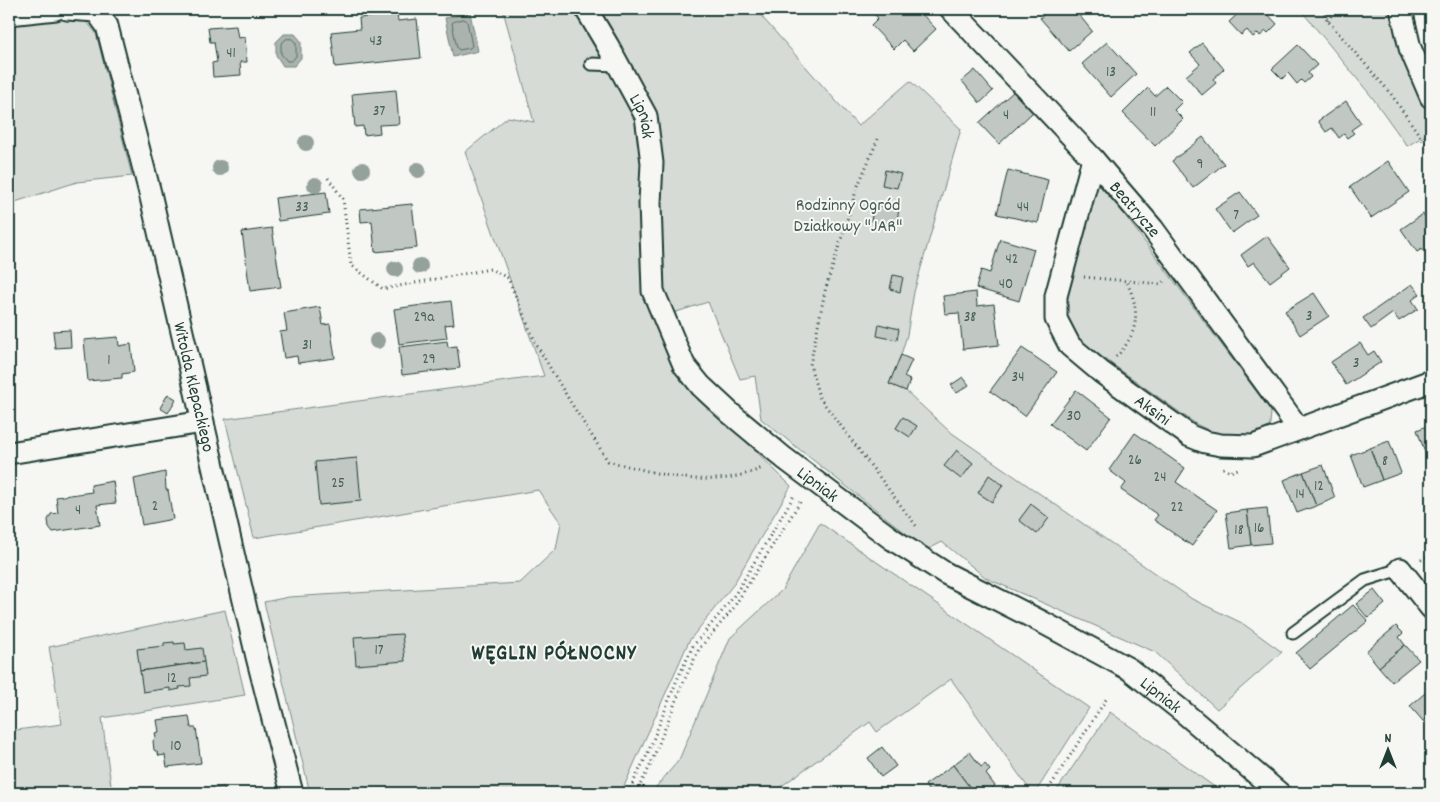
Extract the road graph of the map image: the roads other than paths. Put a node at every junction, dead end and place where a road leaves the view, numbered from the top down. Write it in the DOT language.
graph roads {
  1 [pos="56,9"];
  2 [pos="67,9"];
  3 [pos="586,9"];
  4 [pos="951,9"];
  5 [pos="1402,9"];
  6 [pos="16,12"];
  7 [pos="591,64"];
  8 [pos="618,65"];
  9 [pos="1431,97"];
  10 [pos="1093,159"];
  11 [pos="1431,382"];
  12 [pos="203,422"];
  13 [pos="1299,429"];
  14 [pos="9,454"];
  15 [pos="1400,569"];
  16 [pos="1431,608"];
  17 [pos="1293,633"];
  18 [pos="292,793"];
  19 [pos="1279,793"];
  1 -- 6 [label="street"];
  2 -- 12 [label="street, Witolda Klepackiego"];
  3 -- 8 [label="street, Lipniak"];
  4 -- 10 [label="street, Beatrycze"];
  5 -- 9 [label="street"];
  7 -- 8 [label="lane"];
  8 -- 19 [label="street, Lipniak"];
  10 -- 13 [label="street, Beatrycze"];
  10 -- 13 [label="street, Aksini"];
  11 -- 13 [label="street, Aksini"];
  12 -- 14 [label="street"];
  12 -- 18 [label="street, Witolda Klepackiego"];
  15 -- 16 [label="street"];
  15 -- 17 [label="lane"];
}
